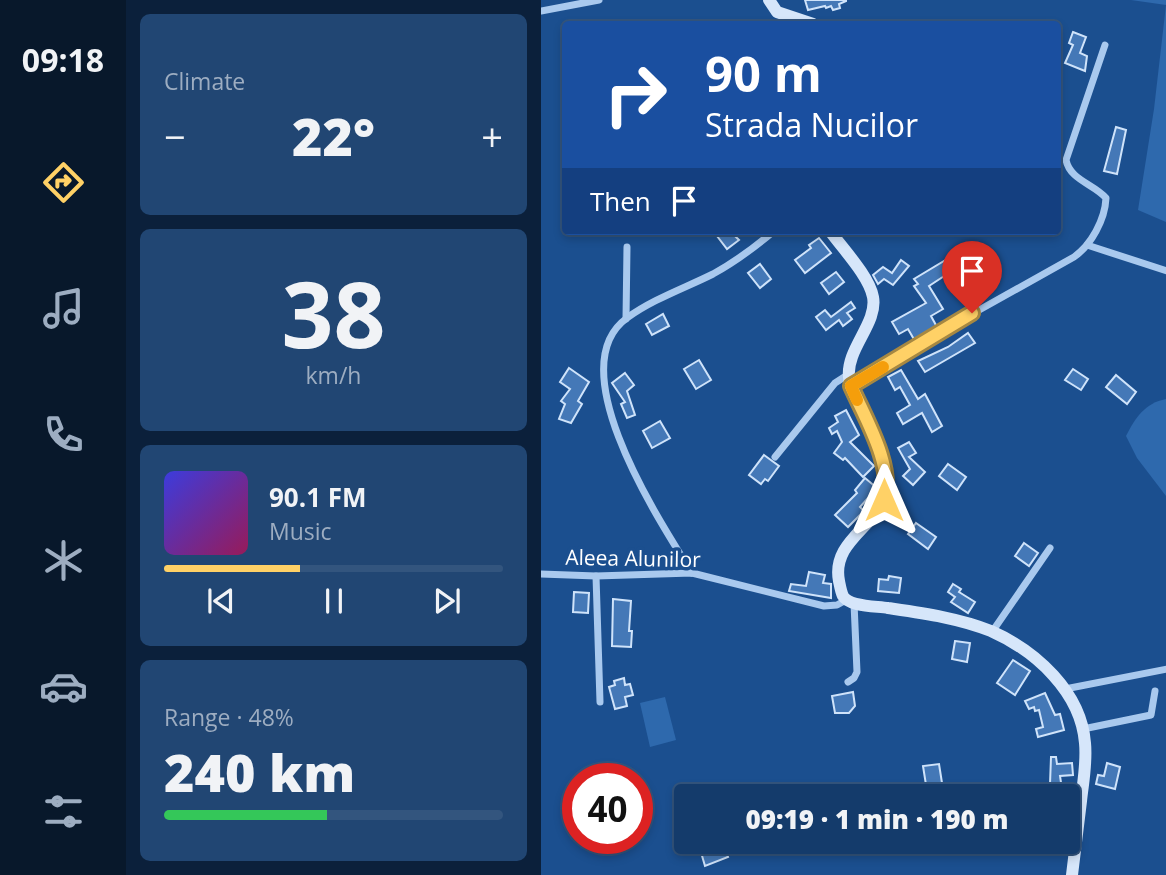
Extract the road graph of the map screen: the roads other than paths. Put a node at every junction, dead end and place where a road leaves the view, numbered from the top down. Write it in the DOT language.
graph roads {
  1 [pos="599,0"];
  2 [pos="769,0"];
  3 [pos="541,11"];
  4 [pos="779,19"];
  5 [pos="1105,45"];
  6 [pos="769,235"];
  7 [pos="833,235"];
  8 [pos="1087,245"];
  9 [pos="627,247"];
  10 [pos="1166,271"];
  11 [pos="626,319"];
  12 [pos="850,380"];
  13 [pos="775,457"];
  14 [pos="1050,548"];
  15 [pos="693,573"];
  16 [pos="541,574"];
  17 [pos="596,576"];
  18 [pos="850,601"];
  19 [pos="992,632"];
  20 [pos="1166,669"];
  21 [pos="848,682"];
  22 [pos="1065,689"];
  23 [pos="1155,691"];
  24 [pos="600,702"];
  25 [pos="1083,729"];
  26 [pos="1072,875"];
  1 -- 3 [label="street"];
  2 -- 4 [label="street"];
  5 -- 8 [label="street"];
  6 -- 11 [label="street"];
  7 -- 12 [label="street"];
  8 -- 10 [label="street"];
  8 -- 12 [label="street"];
  9 -- 11 [label="street"];
  11 -- 15 [label="street"];
  12 -- 13 [label="street"];
  12 -- 18 [label="street"];
  14 -- 19 [label="street"];
  15 -- 17 [label="street, Aleea Alunilor"];
  15 -- 18 [label="street, Aleea Alunilor"];
  16 -- 17 [label="street, Aleea Alunilor"];
  17 -- 24 [label="street"];
  18 -- 19 [label="street"];
  18 -- 21 [label="street"];
  19 -- 22 [label="street"];
  20 -- 22 [label="street"];
  22 -- 25 [label="street"];
  23 -- 25 [label="street"];
  25 -- 26 [label="street"];
}
